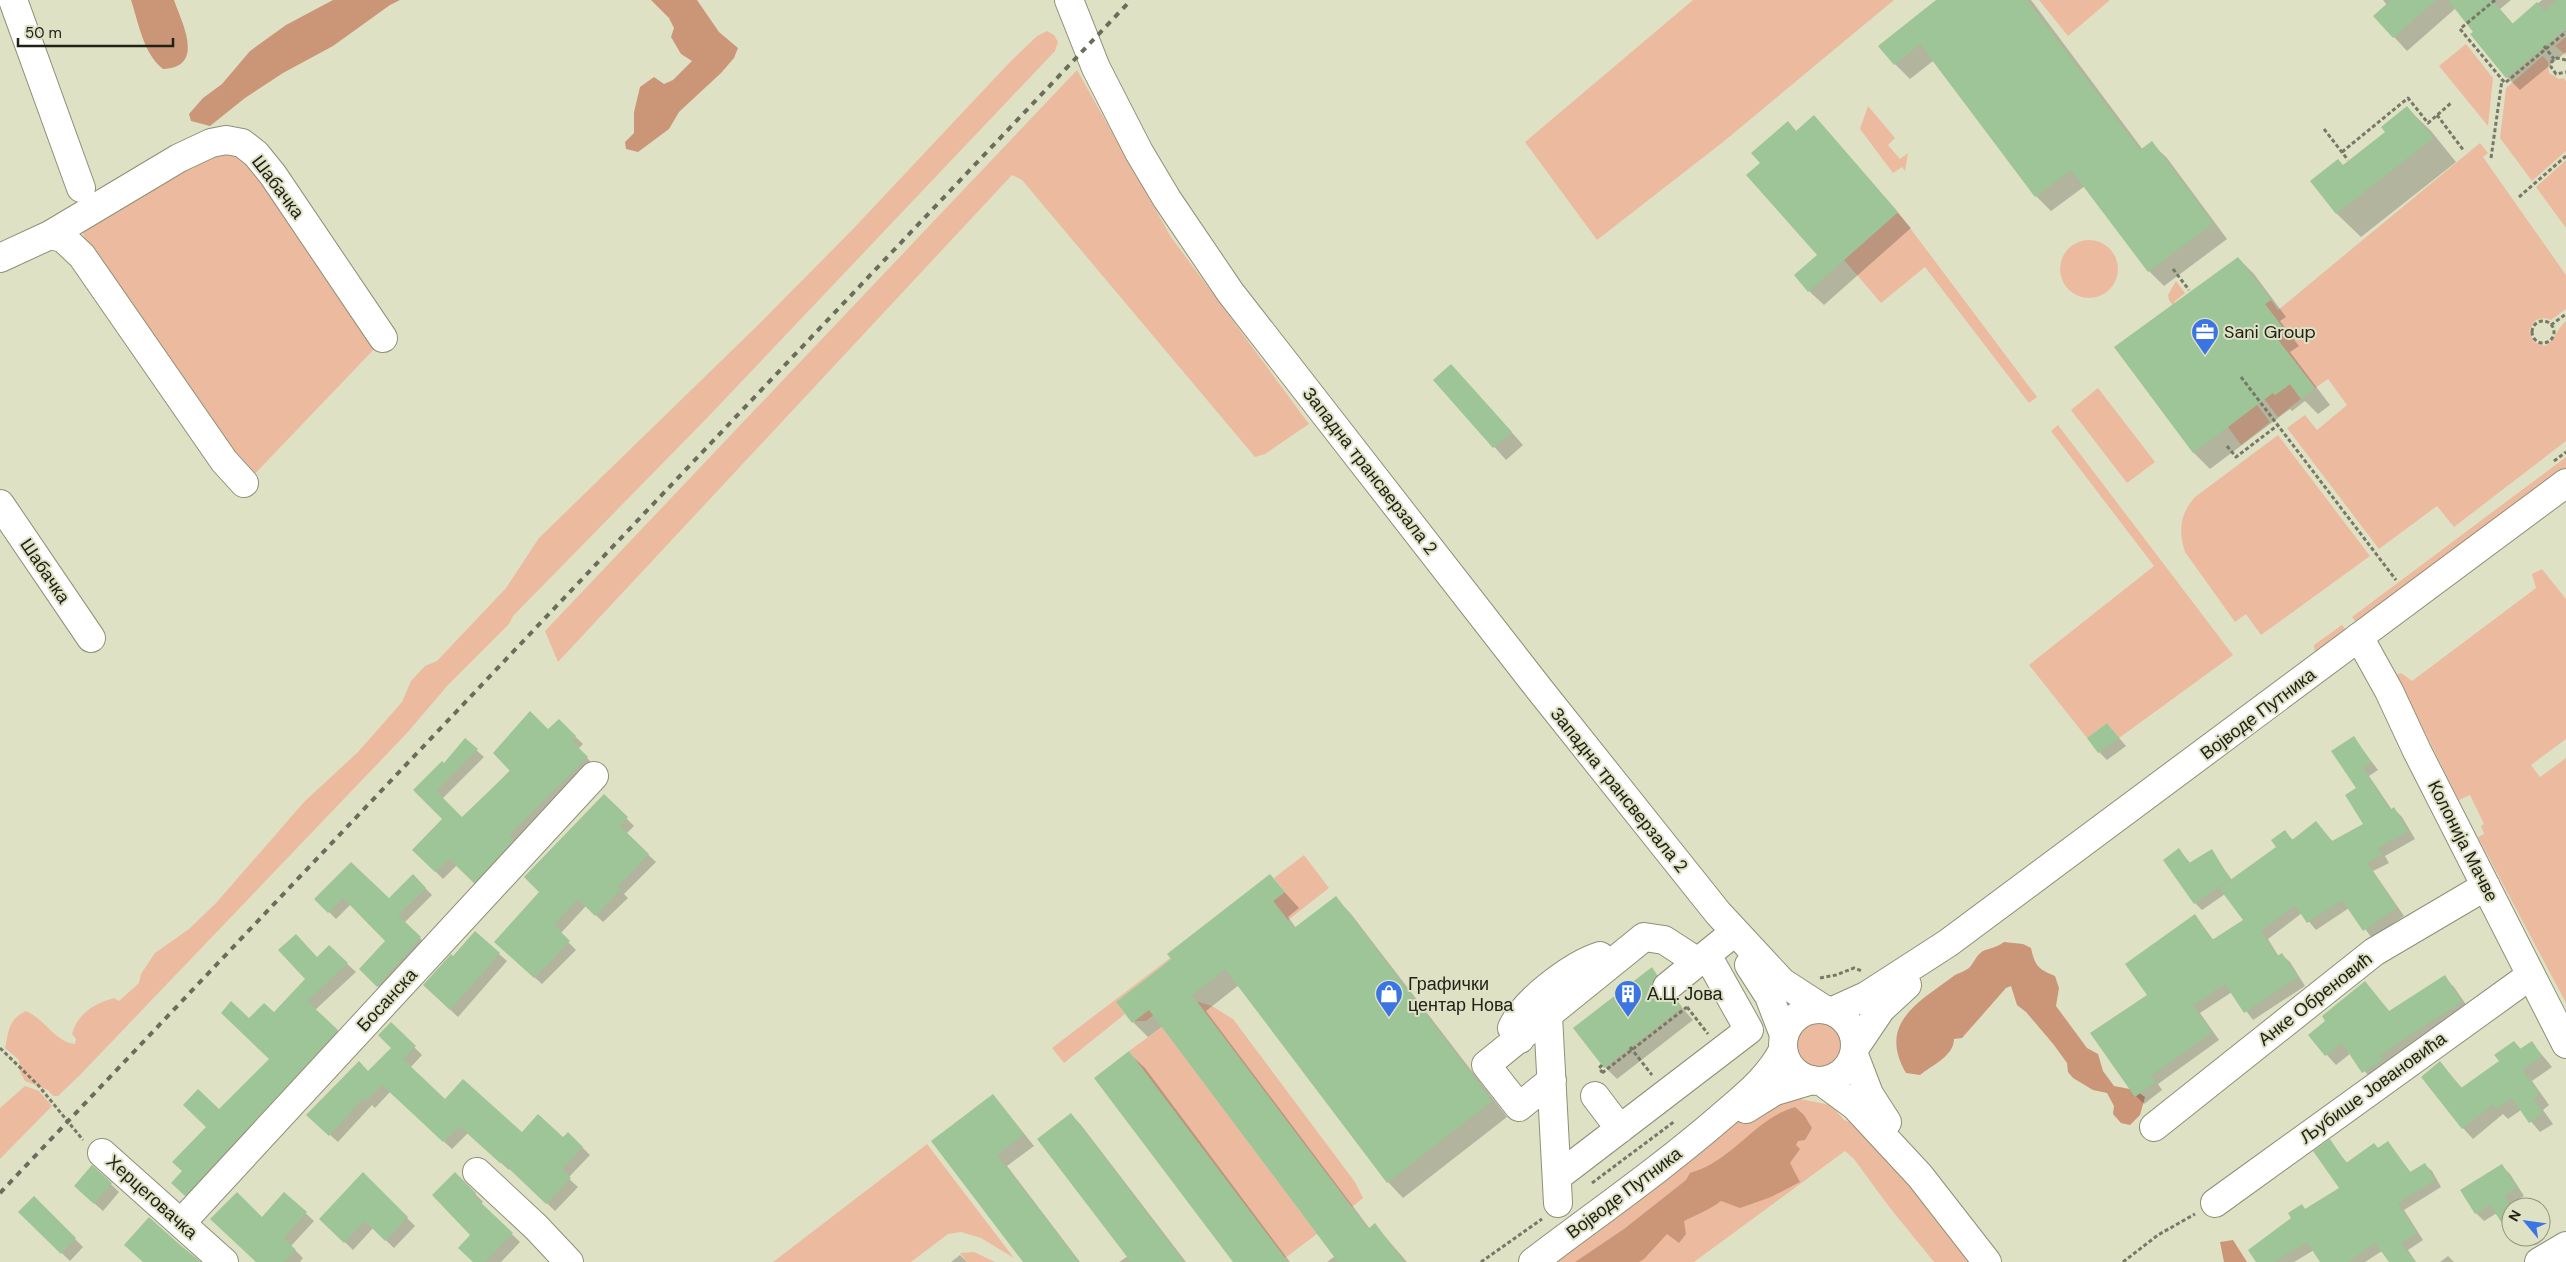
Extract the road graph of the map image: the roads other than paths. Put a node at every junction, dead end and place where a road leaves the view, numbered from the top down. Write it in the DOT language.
graph roads {
  1 [pos="13,0"];
  2 [pos="1068,0"];
  3 [pos="81,188"];
  4 [pos="50,235"];
  5 [pos="0,258"];
  6 [pos="383,338"];
  7 [pos="244,483"];
  8 [pos="2566,483"];
  9 [pos="0,504"];
  10 [pos="91,638"];
  11 [pos="2359,638"];
  12 [pos="594,776"];
  13 [pos="2486,886"];
  14 [pos="1718,913"];
  15 [pos="1948,943"];
  16 [pos="1710,952"];
  17 [pos="1608,966"];
  18 [pos="2531,975"];
  19 [pos="1675,994"];
  20 [pos="1827,1010"];
  21 [pos="1548,1016"];
  22 [pos="1520,1038"];
  23 [pos="1784,1043"];
  24 [pos="2566,1044"];
  25 [pos="1855,1051"];
  26 [pos="1552,1080"];
  27 [pos="1816,1081"];
  28 [pos="1599,1085"];
  29 [pos="2154,1127"];
  30 [pos="1620,1129"];
  31 [pos="1692,1142"];
  32 [pos="102,1153"];
  33 [pos="477,1172"];
  34 [pos="1920,1176"];
  35 [pos="2216,1203"];
  36 [pos="181,1223"];
  37 [pos="2566,1246"];
  38 [pos="224,1262"];
  39 [pos="569,1262"];
  40 [pos="1533,1262"];
  41 [pos="1986,1262"];
  42 [pos="2540,1262"];
  1 -- 3 [label="street"];
  2 -- 14 [label="street, Западна трансверзала 2"];
  4 -- 5 [label="street, Шабачка"];
  4 -- 6 [label="street, Шабачка"];
  4 -- 7 [label="street"];
  8 -- 11 [label="street, Војводе Путника"];
  9 -- 10 [label="street, Шабачка"];
  11 -- 13 [label="street, Колонија Мачве"];
  11 -- 15 [label="street, Војводе Путника"];
  12 -- 36 [label="street, Босанска"];
  13 -- 18 [label="street, Колонија Мачве"];
  13 -- 29 [label="street, Анке Обреновић"];
  14 -- 20 [label="street, Западна трансверзала 2"];
  14 -- 23 [label="street, Западна трансверзала 2"];
  15 -- 20 [label="street, Војводе Путника"];
  15 -- 25 [label="street, Војводе Путника"];
  16 -- 17 [label="street"];
  16 -- 19 [label="street"];
  16 -- 30 [label="street"];
  17 -- 21 [label="street"];
  17 -- 22 [label="street"];
  18 -- 24 [label="street, Колонија Мачве"];
  18 -- 35 [label="street, Љубише Јовановића"];
  20 -- 23 [label="street"];
  20 -- 25 [label="street"];
  21 -- 22 [label="street"];
  21 -- 26 [label="street"];
  22 -- 26 [label="street"];
  23 -- 27 [label="street"];
  23 -- 31 [label="street, Војводе Путника"];
  25 -- 27 [label="street"];
  25 -- 34 [label="street"];
  26 -- 30 [label="street"];
  27 -- 31 [label="street, Војводе Путника"];
  27 -- 34 [label="street"];
  28 -- 30 [label="street"];
  31 -- 40 [label="street, Војводе Путника"];
  32 -- 36 [label="street, Херцеговачка"];
  33 -- 39 [label="street"];
  34 -- 41 [label="street"];
  36 -- 38 [label="street, Херцеговачка"];
  37 -- 42 [label="street"];
}
